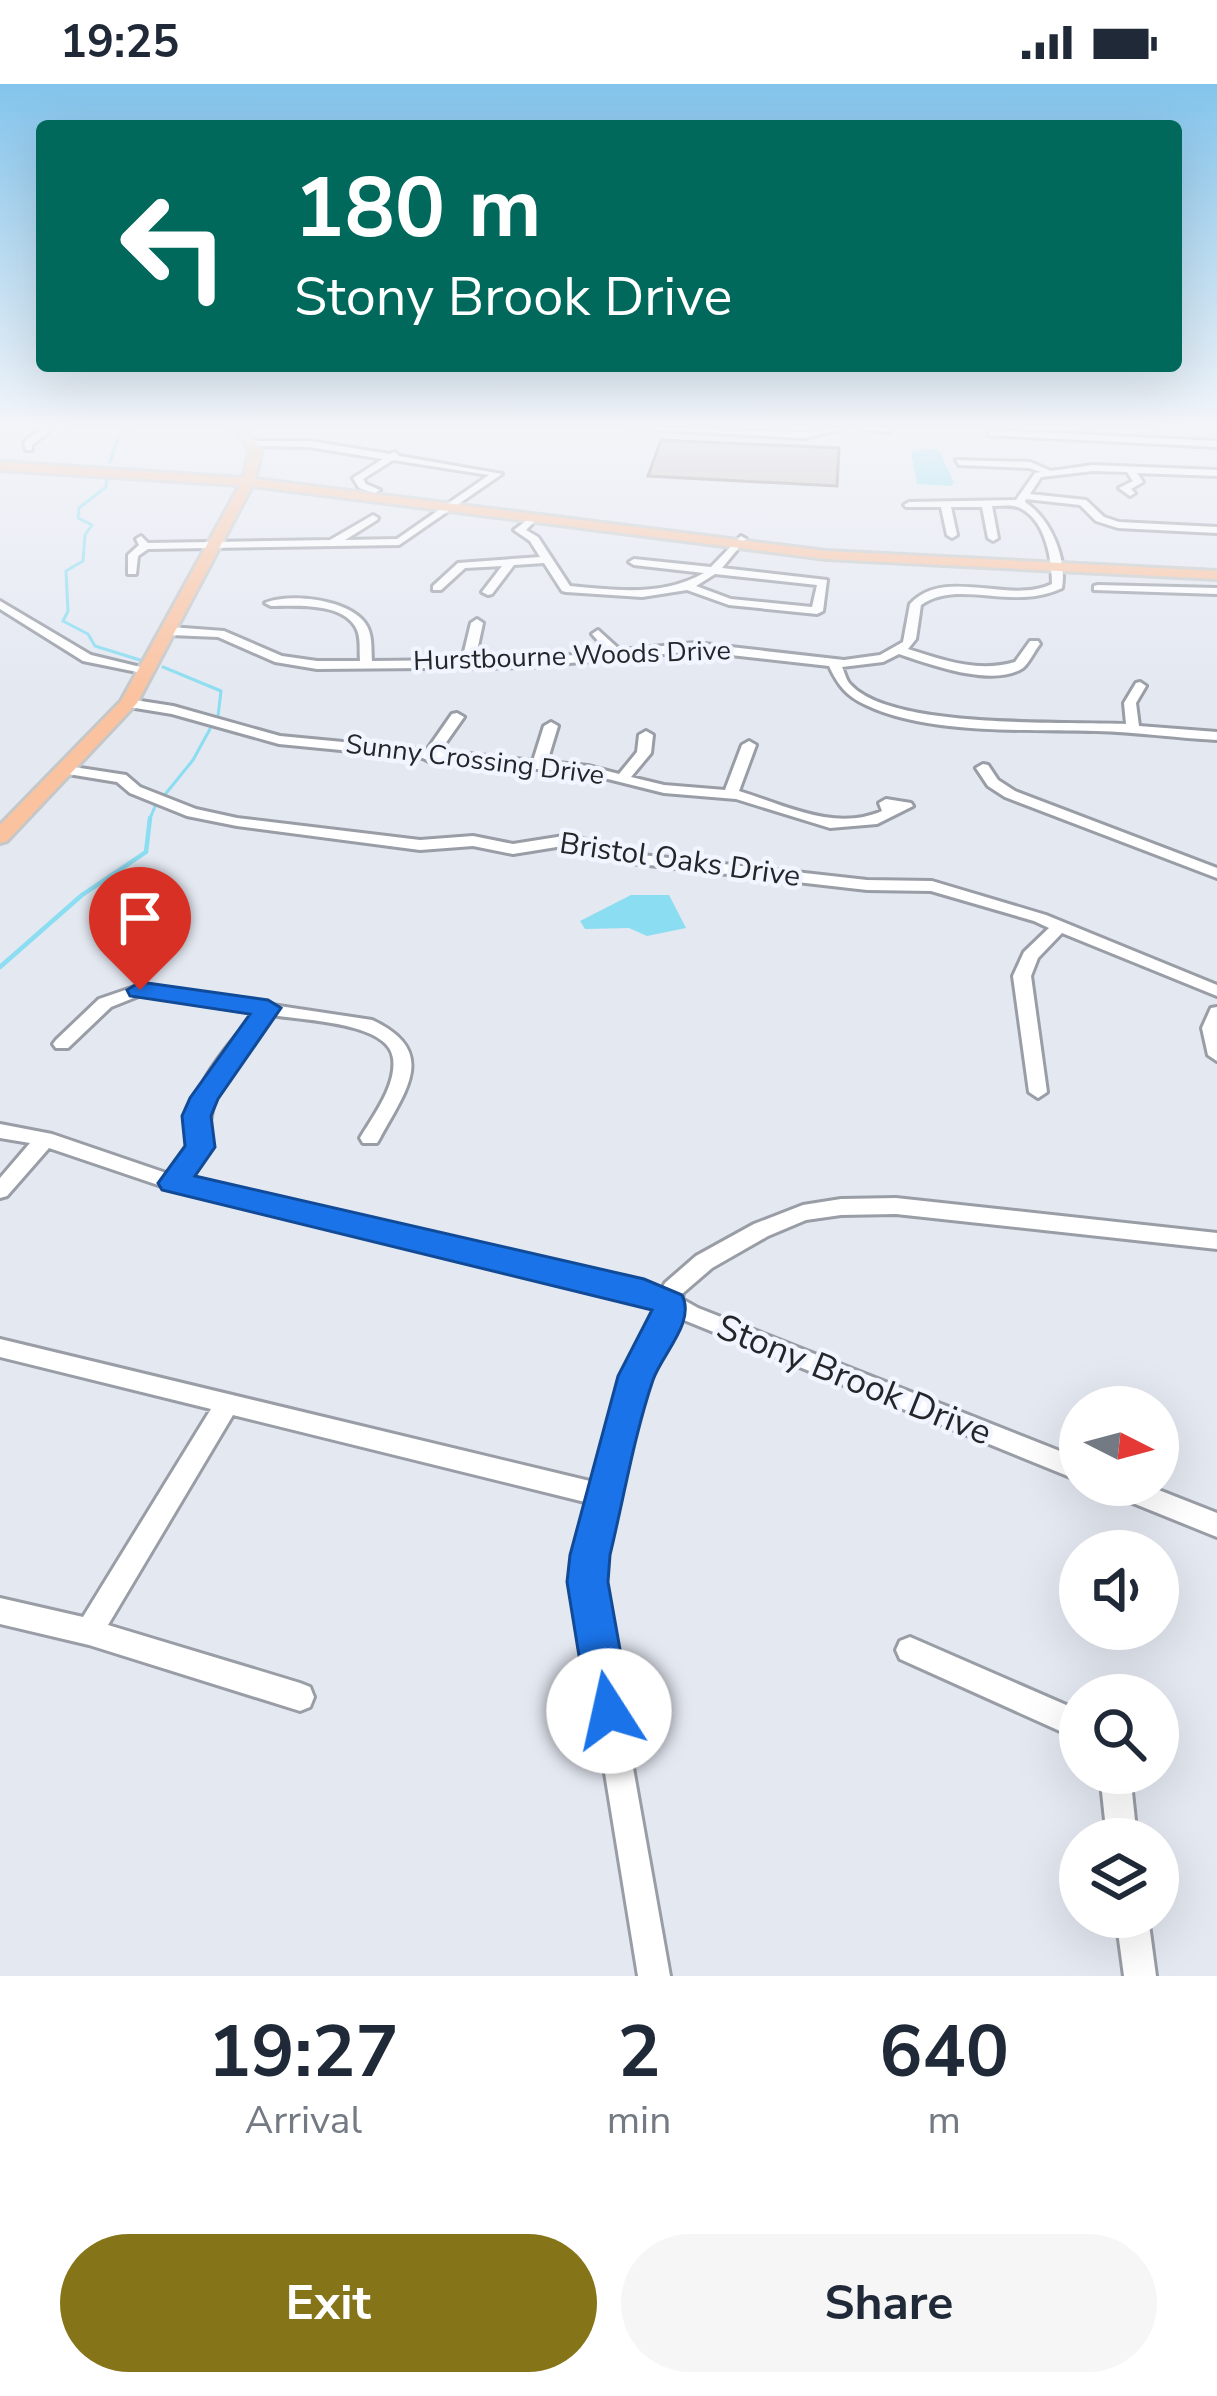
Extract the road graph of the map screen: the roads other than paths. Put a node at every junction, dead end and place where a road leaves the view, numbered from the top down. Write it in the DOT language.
graph roads {
  1 [pos="229,516"];
  2 [pos="439,516"];
  3 [pos="512,516"];
  4 [pos="539,516"];
  5 [pos="948,516"];
  6 [pos="989,516"];
  7 [pos="1038,516"];
  8 [pos="1098,516"];
  9 [pos="373,518"];
  10 [pos="531,520"];
  11 [pos="1217,530"];
  12 [pos="952,535"];
  13 [pos="169,536"];
  14 [pos="532,537"];
  15 [pos="993,538"];
  16 [pos="732,542"];
  17 [pos="331,544"];
  18 [pos="213,545"];
  19 [pos="146,546"];
  20 [pos="545,560"];
  21 [pos="503,562"];
  22 [pos="634,562"];
  23 [pos="1056,564"];
  24 [pos="132,572"];
  25 [pos="718,576"];
  26 [pos="775,578"];
  27 [pos="1214,580"];
  28 [pos="687,586"];
  29 [pos="437,588"];
  30 [pos="1098,588"];
  31 [pos="488,592"];
  32 [pos="710,596"];
  33 [pos="271,603"];
  34 [pos="0,604"];
  35 [pos="764,606"];
  36 [pos="477,623"];
  37 [pos="170,631"];
  38 [pos="598,634"];
  39 [pos="1034,644"];
  40 [pos="901,650"];
  41 [pos="618,655"];
  42 [pos="468,662"];
  43 [pos="365,663"];
  44 [pos="834,664"];
  45 [pos="147,670"];
  46 [pos="1140,686"];
  47 [pos="128,704"];
  48 [pos="457,717"];
  49 [pos="551,726"];
  50 [pos="1133,728"];
  51 [pos="646,735"];
  52 [pos="1217,736"];
  53 [pos="749,745"];
  54 [pos="429,758"];
  55 [pos="538,767"];
  56 [pos="983,768"];
  57 [pos="67,770"];
  58 [pos="622,779"];
  59 [pos="731,794"];
  60 [pos="890,812"];
  61 [pos="0,837"];
  62 [pos="1217,873"];
  63 [pos="1060,926"];
  64 [pos="1217,991"];
  65 [pos="268,1008"];
  66 [pos="1217,1012"];
  67 [pos="62,1043"];
  68 [pos="1217,1054"];
  69 [pos="1038,1092"];
  70 [pos="0,1131"];
  71 [pos="370,1138"];
  72 [pos="45,1139"];
  73 [pos="173,1183"];
  74 [pos="0,1191"];
  75 [pos="1217,1241"];
  76 [pos="670,1304"];
  77 [pos="0,1348"];
  78 [pos="226,1405"];
  79 [pos="1059,1461"];
  80 [pos="603,1495"];
  81 [pos="1170,1506"];
  82 [pos="1217,1525"];
  83 [pos="0,1611"];
  84 [pos="89,1632"];
  85 [pos="910,1651"];
  86 [pos="300,1697"];
  87 [pos="1059,1717"];
  88 [pos="1135,1938"];
  89 [pos="655,1976"];
  90 [pos="1140,1976"];
  1 -- 18 [label="main road"];
  2 -- 17 [label="street"];
  3 -- 10 [label="main road"];
  4 -- 16 [label="main road"];
  5 -- 12 [label="street"];
  6 -- 15 [label="street"];
  7 -- 23 [label="street"];
  8 -- 11 [label="street"];
  9 -- 17 [label="street"];
  10 -- 14 [label="street"];
  10 -- 16 [label="main road"];
  13 -- 19 [label="street"];
  14 -- 20 [label="street"];
  14 -- 21 [label="street"];
  16 -- 23 [label="main road"];
  16 -- 25 [label="street"];
  17 -- 18 [label="street"];
  18 -- 19 [label="street"];
  18 -- 37 [label="main road"];
  19 -- 24 [label="street"];
  20 -- 21 [label="street"];
  20 -- 28 [label="street"];
  21 -- 29 [label="street"];
  21 -- 31 [label="street"];
  22 -- 25 [label="street"];
  23 -- 27 [label="main road"];
  23 -- 40 [label="street"];
  25 -- 26 [label="street"];
  25 -- 28 [label="street"];
  25 -- 32 [label="street"];
  26 -- 35 [label="street"];
  26 -- 35 [label="street"];
  27 -- 30 [label="street"];
  28 -- 32 [label="street"];
  32 -- 35 [label="street"];
  33 -- 43 [label="street"];
  34 -- 45 [label="street"];
  36 -- 42 [label="street"];
  37 -- 43 [label="street, Hurstbourne Woods Drive"];
  37 -- 45 [label="main road"];
  38 -- 41 [label="street"];
  39 -- 40 [label="street"];
  40 -- 44 [label="street, Hurstbourne Woods Drive"];
  41 -- 42 [label="street, Hurstbourne Woods Drive"];
  41 -- 44 [label="street, Hurstbourne Woods Drive"];
  42 -- 43 [label="street, Hurstbourne Woods Drive"];
  44 -- 50 [label="street"];
  45 -- 47 [label="main road"];
  46 -- 50 [label="street"];
  47 -- 54 [label="street, Sunny Crossing Drive"];
  47 -- 57 [label="main road"];
  48 -- 54 [label="street"];
  49 -- 55 [label="street"];
  50 -- 52 [label="street"];
  51 -- 58 [label="street"];
  53 -- 59 [label="street"];
  54 -- 55 [label="street, Sunny Crossing Drive"];
  55 -- 58 [label="street, Sunny Crossing Drive"];
  56 -- 62 [label="street"];
  57 -- 61 [label="main road"];
  57 -- 63 [label="street, Bristol Oaks Drive"];
  58 -- 59 [label="street, Sunny Crossing Drive"];
  59 -- 60 [label="street, Sunny Crossing Drive"];
  63 -- 64 [label="street, Bristol Oaks Drive"];
  63 -- 69 [label="street"];
  65 -- 67 [label="street"];
  65 -- 71 [label="street"];
  65 -- 73 [label="street"];
  66 -- 68 [label="street"];
  70 -- 72 [label="street, Stony Brook Drive"];
  72 -- 73 [label="street, Stony Brook Drive"];
  72 -- 74 [label="street"];
  73 -- 76 [label="street, Stony Brook Drive"];
  75 -- 76 [label="street"];
  76 -- 79 [label="street, Stony Brook Drive"];
  76 -- 80 [label="street"];
  77 -- 78 [label="street"];
  78 -- 80 [label="street"];
  78 -- 84 [label="street"];
  80 -- 89 [label="street"];
  81 -- 82 [label="street"];
  83 -- 84 [label="street"];
  84 -- 86 [label="street"];
  85 -- 87 [label="street"];
  88 -- 90 [label="street"];
}
